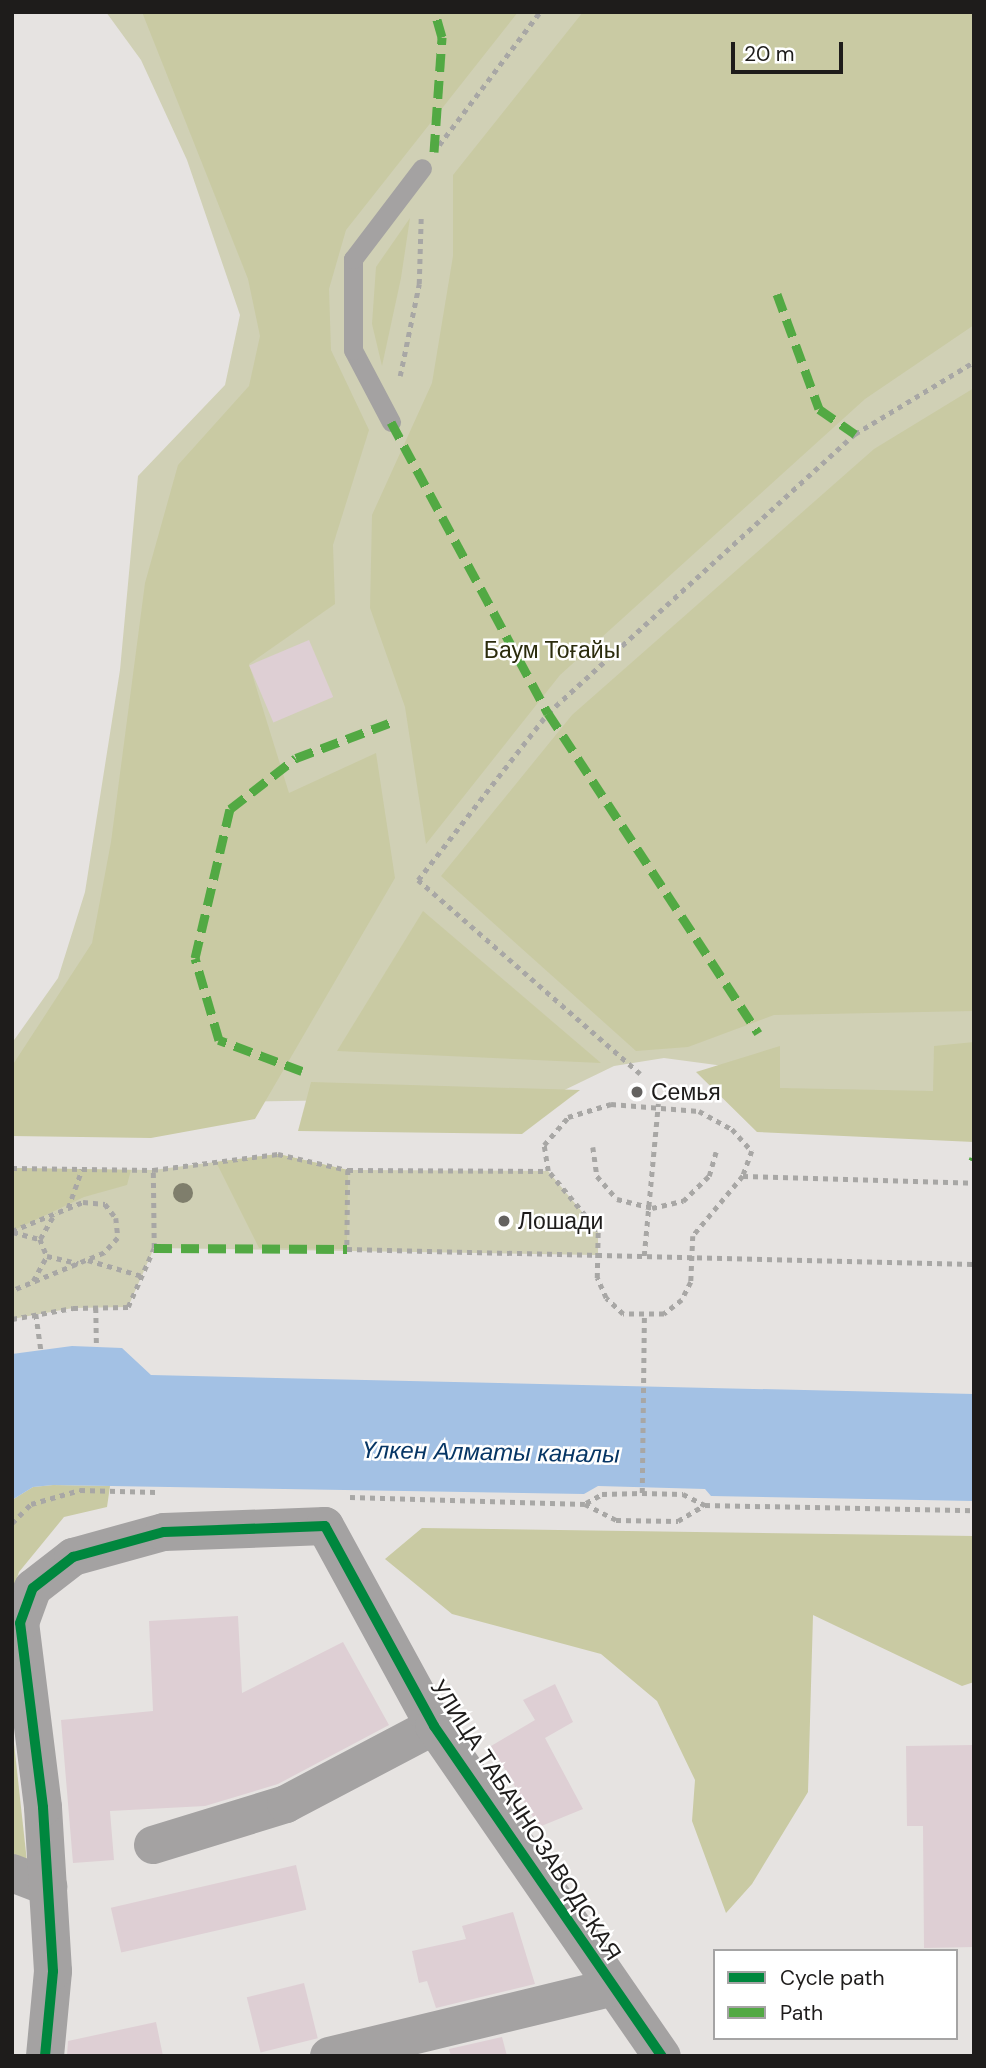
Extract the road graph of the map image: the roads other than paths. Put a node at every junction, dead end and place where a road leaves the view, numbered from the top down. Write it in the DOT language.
graph roads {
  1 [pos="422,168"];
  2 [pos="391,422"];
  3 [pos="434,1726"];
  4 [pos="153,1845"];
  5 [pos="12,1873"];
  6 [pos="48,1887"];
  7 [pos="611,1987"];
  8 [pos="370,2051"];
  9 [pos="45,2056"];
  10 [pos="329,2056"];
  11 [pos="662,2056"];
  1 -- 2 [label="lane"];
  3 -- 4 [label="street"];
  3 -- 6 [label="street, УЛИЦА ТАБАЧНОЗАВОДСКАЯ"];
  3 -- 7 [label="street, УЛИЦА ТАБАЧНОЗАВОДСКАЯ"];
  5 -- 6 [label="street"];
  6 -- 9 [label="street"];
  7 -- 8 [label="street"];
  7 -- 11 [label="street, УЛИЦА ТАБАЧНОЗАВОДСКАЯ"];
  8 -- 10 [label="street"];
}
